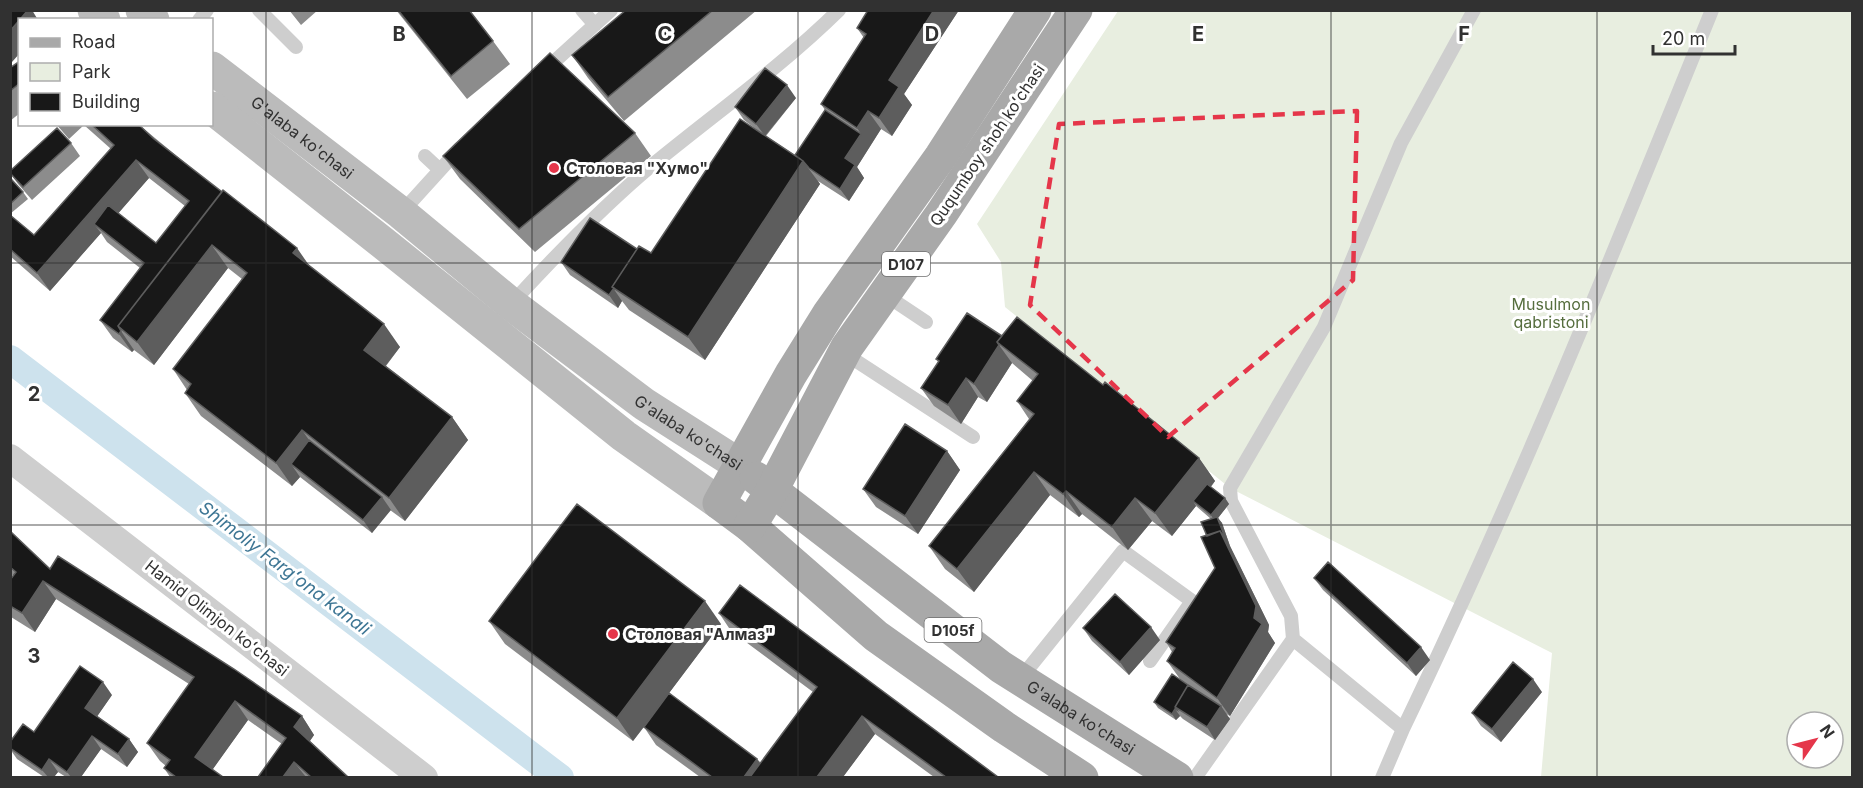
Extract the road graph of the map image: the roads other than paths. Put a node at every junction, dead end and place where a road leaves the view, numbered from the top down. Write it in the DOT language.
graph roads {
  1 [pos="260,10"];
  2 [pos="582,10"];
  3 [pos="611,10"];
  4 [pos="839,10"];
  5 [pos="1035,10"];
  6 [pos="1076,10"];
  7 [pos="1474,10"];
  8 [pos="1712,10"];
  9 [pos="595,25"];
  10 [pos="296,47"];
  11 [pos="213,69"];
  12 [pos="531,82"];
  13 [pos="213,108"];
  14 [pos="472,136"];
  15 [pos="278,141"];
  16 [pos="425,156"];
  17 [pos="440,170"];
  18 [pos="401,213"];
  19 [pos="884,294"];
  20 [pos="511,304"];
  21 [pos="926,321"];
  22 [pos="844,353"];
  23 [pos="973,437"];
  24 [pos="10,458"];
  25 [pos="741,466"];
  26 [pos="772,490"];
  27 [pos="719,503"];
  28 [pos="750,526"];
  29 [pos="1293,639"];
  30 [pos="1150,661"];
  31 [pos="1020,679"];
  32 [pos="1403,729"];
  33 [pos="424,777"];
  34 [pos="1082,777"];
  35 [pos="1177,777"];
  36 [pos="1195,777"];
  37 [pos="1382,777"];
  1 -- 10 [label="lane"];
  2 -- 9 [label="lane"];
  3 -- 9 [label="lane"];
  4 -- 20 [label="lane"];
  5 -- 25 [label="main road, Ququmboy shoh koʻchasi / D107"];
  6 -- 19 [label="main road, Ququmboy shoh koʻchasi / D107"];
  7 -- 29 [label="lane"];
  8 -- 32 [label="lane"];
  9 -- 12 [label="lane"];
  11 -- 15 [label="main road, G'alaba ko'chasi / D105f"];
  13 -- 15 [label="main road, G'alaba ko'chasi / D105f"];
  14 -- 17 [label="lane"];
  15 -- 18 [label="main road, G'alaba ko'chasi / D105f"];
  15 -- 27 [label="main road, G'alaba ko'chasi / D105f"];
  16 -- 17 [label="lane"];
  17 -- 18 [label="lane"];
  18 -- 20 [label="main road, G'alaba ko'chasi / D105f"];
  19 -- 21 [label="lane"];
  19 -- 22 [label="main road, Ququmboy shoh koʻchasi / D107"];
  20 -- 25 [label="main road, G'alaba ko'chasi / D105f"];
  22 -- 23 [label="lane"];
  22 -- 26 [label="main road, Ququmboy shoh koʻchasi / D107"];
  24 -- 33 [label="street, Hamid Olimjon koʻchasi"];
  25 -- 26 [label="main road, G'alaba ko'chasi / D105f"];
  25 -- 27 [label="main road, Ququmboy shoh koʻchasi / D107"];
  26 -- 28 [label="main road, Ququmboy shoh koʻchasi / D107"];
  26 -- 31 [label="main road, G'alaba ko'chasi / D105f"];
  27 -- 28 [label="main road, G'alaba ko'chasi / D105f"];
  28 -- 34 [label="main road, G'alaba ko'chasi / D105f"];
  29 -- 32 [label="lane"];
  29 -- 36 [label="lane"];
  30 -- 31 [label="lane"];
  31 -- 35 [label="main road, G'alaba ko'chasi / D105f"];
  32 -- 37 [label="lane"];
}
